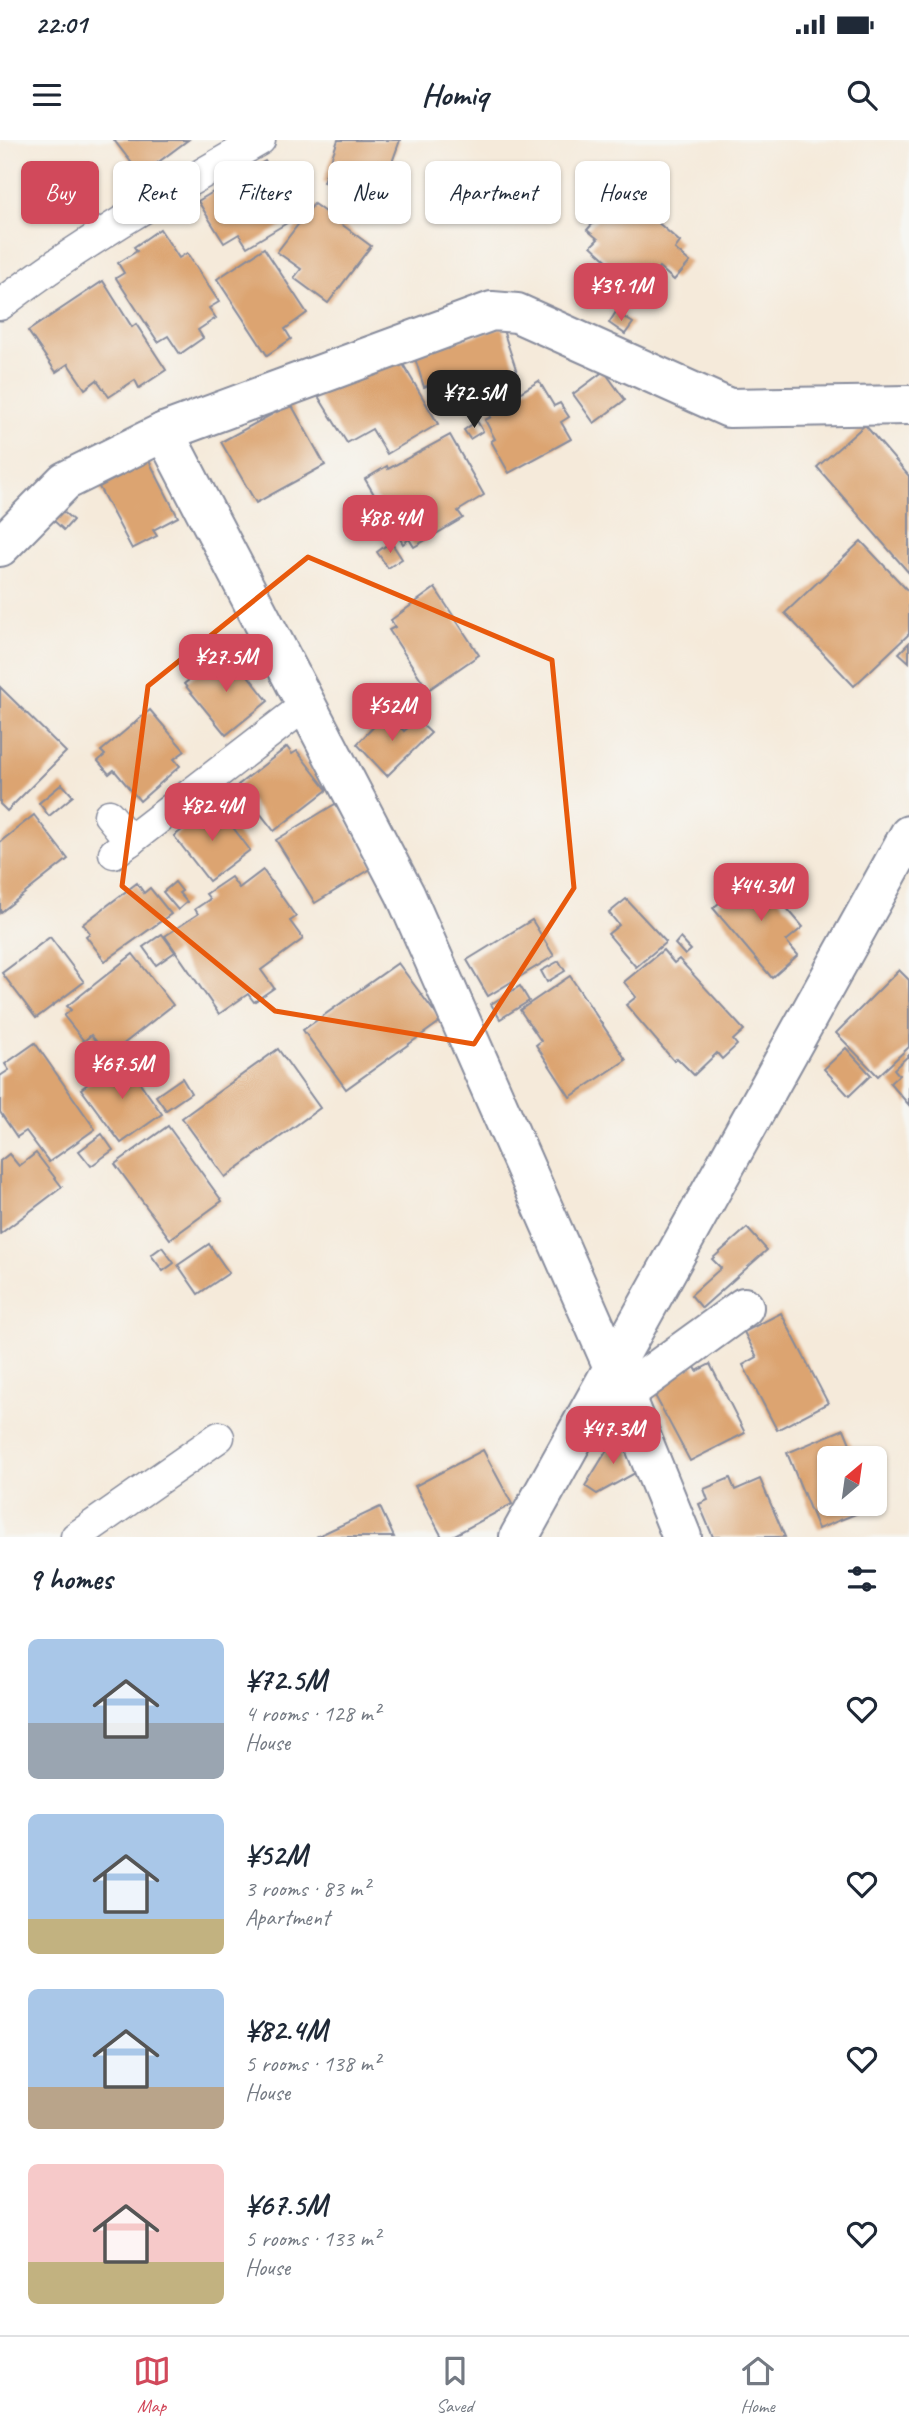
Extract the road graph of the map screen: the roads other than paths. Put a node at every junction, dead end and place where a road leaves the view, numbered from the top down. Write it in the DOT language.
graph roads {
  1 [pos="260,140"];
  2 [pos="0,305"];
  3 [pos="909,405"];
  4 [pos="164,432"];
  5 [pos="0,547"];
  6 [pos="307,704"];
  7 [pos="109,815"];
  8 [pos="909,835"];
  9 [pos="744,1307"];
  10 [pos="619,1380"];
  11 [pos="219,1437"];
  12 [pos="76,1537"];
  13 [pos="519,1537"];
  14 [pos="682,1537"];
  1 -- 2 [label="lane"];
  3 -- 4 [label="street"];
  4 -- 5 [label="street"];
  4 -- 6 [label="street"];
  6 -- 7 [label="lane"];
  6 -- 10 [label="street"];
  8 -- 10 [label="street"];
  9 -- 10 [label="street"];
  10 -- 13 [label="street"];
  10 -- 14 [label="street"];
  11 -- 12 [label="lane"];
}
